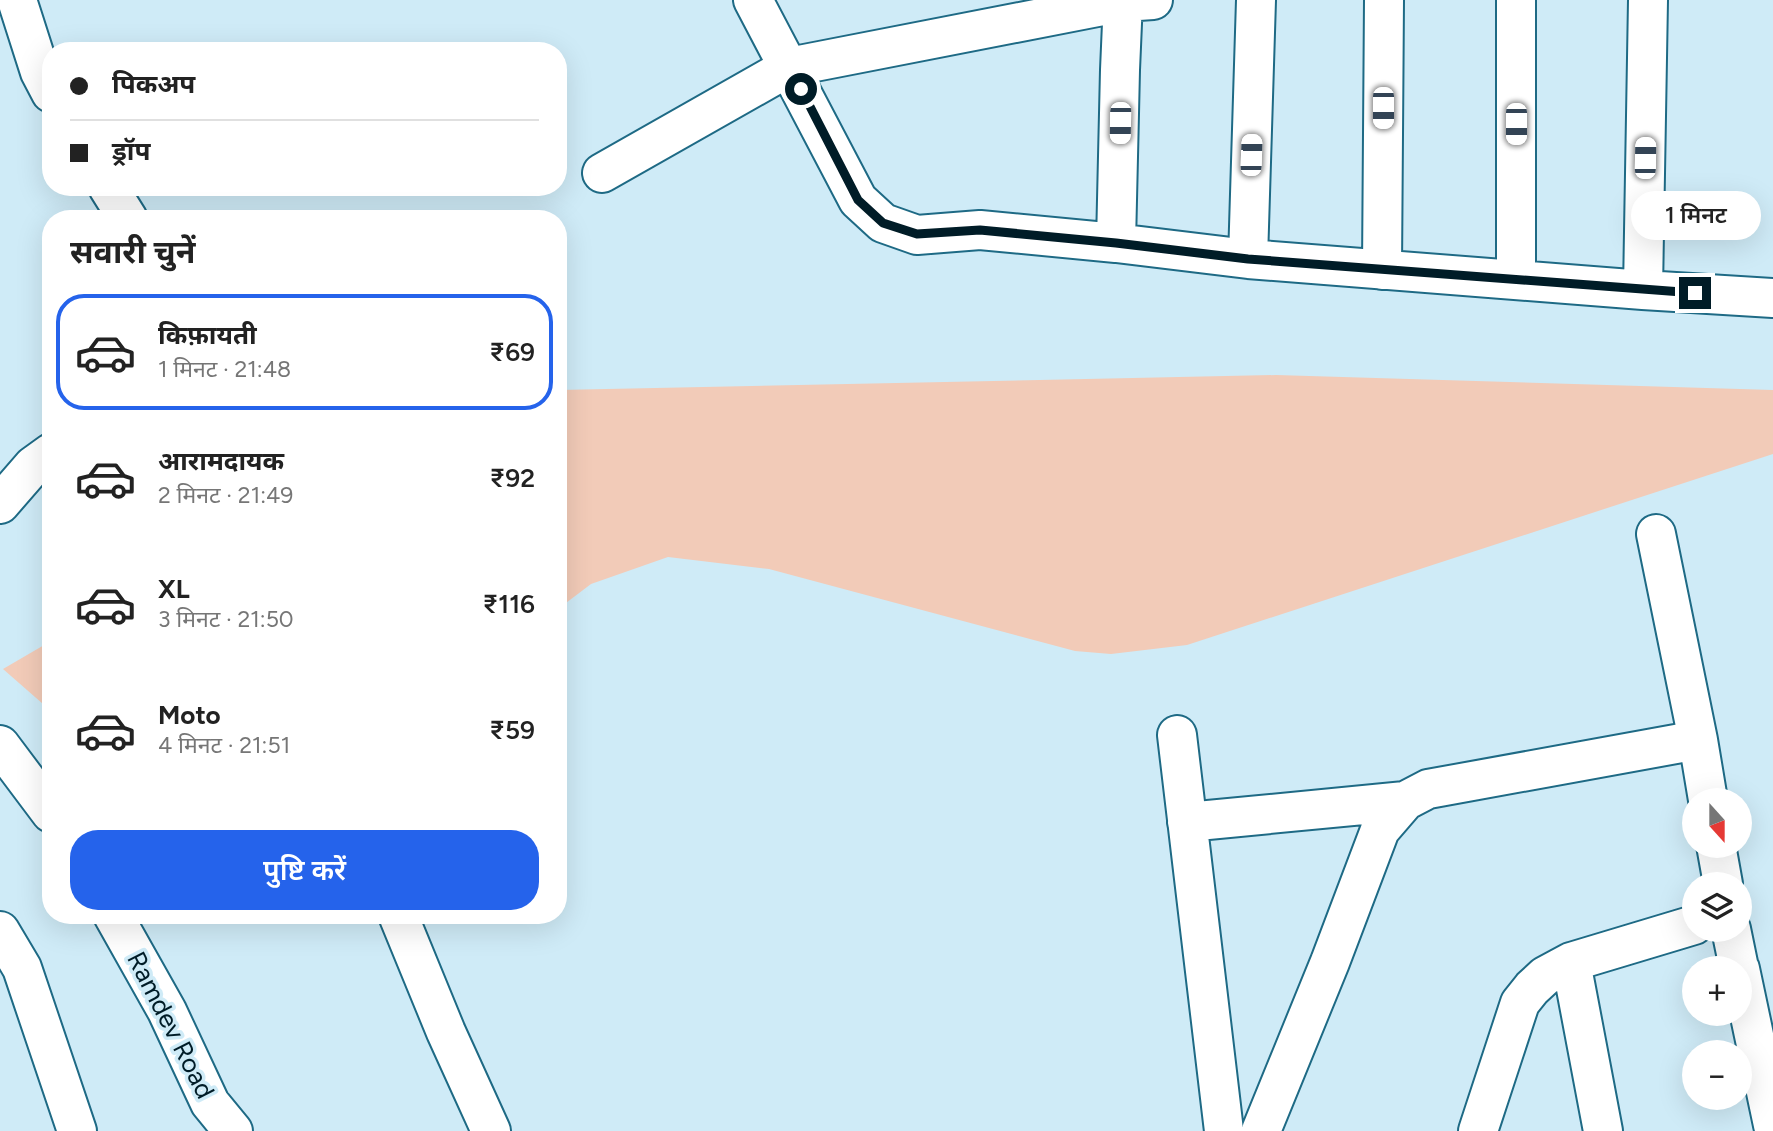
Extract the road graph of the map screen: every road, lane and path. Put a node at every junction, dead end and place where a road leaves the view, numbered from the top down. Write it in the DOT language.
graph roads {
  1 [pos="17,0"];
  2 [pos="753,0"];
  3 [pos="1256,0"];
  4 [pos="1384,0"];
  5 [pos="1516,0"];
  6 [pos="1648,0"];
  7 [pos="1133,1"];
  8 [pos="789,67"];
  9 [pos="42,76"];
  10 [pos="602,173"];
  11 [pos="1116,243"];
  12 [pos="1248,259"];
  13 [pos="1382,270"];
  14 [pos="1516,279"];
  15 [pos="1643,290"];
  16 [pos="1773,298"];
  17 [pos="42,460"];
  18 [pos="0,504"];
  19 [pos="1656,534"];
  20 [pos="1177,735"];
  21 [pos="1698,740"];
  22 [pos="0,745"];
  23 [pos="1706,788"];
  24 [pos="42,801"];
  25 [pos="1405,801"];
  26 [pos="1187,821"];
  27 [pos="118,924"];
  28 [pos="402,924"];
  29 [pos="1682,929"];
  30 [pos="0,931"];
  31 [pos="1571,962"];
  32 [pos="1752,1026"];
  33 [pos="218,1122"];
  34 [pos="1773,1125"];
  35 [pos="77,1131"];
  36 [pos="491,1131"];
  37 [pos="1224,1131"];
  38 [pos="1261,1131"];
  39 [pos="1478,1131"];
  40 [pos="1603,1131"];
  1 -- 9 [label="street"];
  2 -- 8 [label="street"];
  3 -- 12 [label="street"];
  4 -- 13 [label="street"];
  5 -- 14 [label="street"];
  6 -- 15 [label="street"];
  7 -- 8 [label="street"];
  7 -- 11 [label="street"];
  8 -- 10 [label="street"];
  8 -- 11 [label="street"];
  11 -- 12 [label="street"];
  12 -- 13 [label="street"];
  13 -- 14 [label="street"];
  14 -- 15 [label="street"];
  15 -- 16 [label="street"];
  17 -- 18 [label="street"];
  19 -- 21 [label="street"];
  20 -- 26 [label="street"];
  21 -- 23 [label="street"];
  21 -- 25 [label="street"];
  22 -- 24 [label="street"];
  25 -- 26 [label="street"];
  25 -- 38 [label="street"];
  26 -- 37 [label="street"];
  27 -- 33 [label="street, Ramdev Road"];
  28 -- 36 [label="street"];
  29 -- 31 [label="street"];
  30 -- 35 [label="street"];
  31 -- 39 [label="street"];
  31 -- 40 [label="street"];
  32 -- 34 [label="street"];
}
